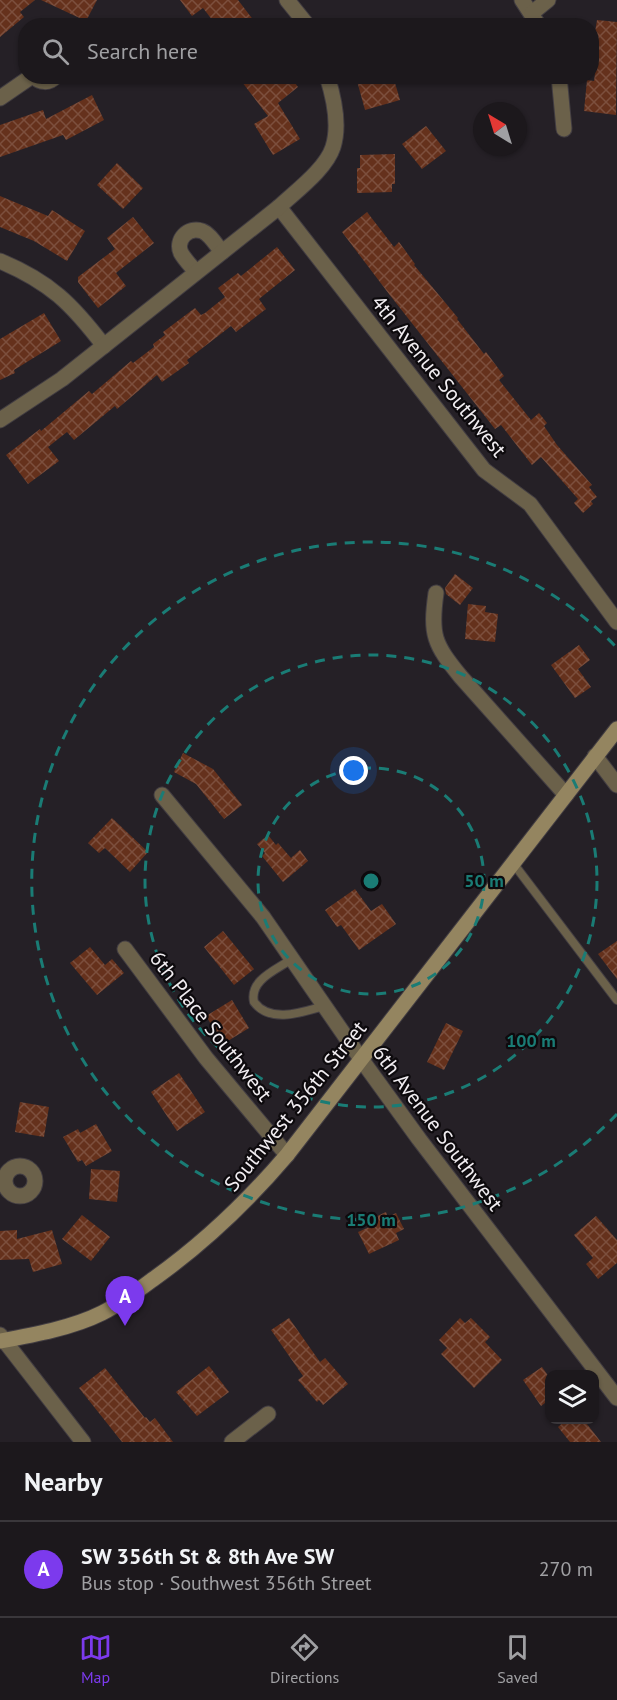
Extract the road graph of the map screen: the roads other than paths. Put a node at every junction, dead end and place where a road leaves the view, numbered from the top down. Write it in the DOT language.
graph roads {
  1 [pos="287,0"];
  2 [pos="522,0"];
  3 [pos="548,0"];
  4 [pos="302,18"];
  5 [pos="534,18"];
  6 [pos="536,18"];
  7 [pos="20,84"];
  8 [pos="329,84"];
  9 [pos="560,84"];
  10 [pos="0,98"];
  11 [pos="564,129"];
  12 [pos="279,207"];
  13 [pos="222,252"];
  14 [pos="0,261"];
  15 [pos="196,273"];
  16 [pos="104,346"];
  17 [pos="0,420"];
  18 [pos="436,593"];
  19 [pos="617,621"];
  20 [pos="617,729"];
  21 [pos="595,756"];
  22 [pos="617,785"];
  23 [pos="162,795"];
  24 [pos="566,795"];
  25 [pos="513,863"];
  26 [pos="124,949"];
  27 [pos="292,959"];
  28 [pos="617,1000"];
  29 [pos="324,1006"];
  30 [pos="361,1059"];
  31 [pos="287,1155"];
  32 [pos="1,1339"];
  33 [pos="617,1398"];
  34 [pos="268,1414"];
  35 [pos="83,1442"];
  36 [pos="232,1442"];
  1 -- 4 [label="street"];
  2 -- 5 [label="street"];
  3 -- 6 [label="street"];
  7 -- 10 [label="street"];
  8 -- 12 [label="street"];
  9 -- 11 [label="street"];
  12 -- 13 [label="street"];
  12 -- 19 [label="street, 4th Avenue Southwest"];
  13 -- 15 [label="street"];
  13 -- 15 [label="street"];
  14 -- 16 [label="street"];
  15 -- 16 [label="street"];
  16 -- 17 [label="street"];
  18 -- 24 [label="street"];
  20 -- 21 [label="main road, Southwest 356th Street"];
  21 -- 22 [label="street"];
  21 -- 24 [label="main road, Southwest 356th Street"];
  23 -- 27 [label="street, 6th Avenue Southwest"];
  24 -- 25 [label="main road, Southwest 356th Street"];
  25 -- 28 [label="lane"];
  25 -- 30 [label="main road, Southwest 356th Street"];
  26 -- 31 [label="street, 6th Place Southwest"];
  27 -- 29 [label="street, 6th Avenue Southwest"];
  27 -- 29 [label="lane"];
  29 -- 30 [label="street, 6th Avenue Southwest"];
  30 -- 31 [label="main road, Southwest 356th Street"];
  30 -- 33 [label="street, 6th Avenue Southwest"];
  31 -- 32 [label="main road, Southwest 356th Street"];
  32 -- 35 [label="street"];
  34 -- 36 [label="street"];
}
